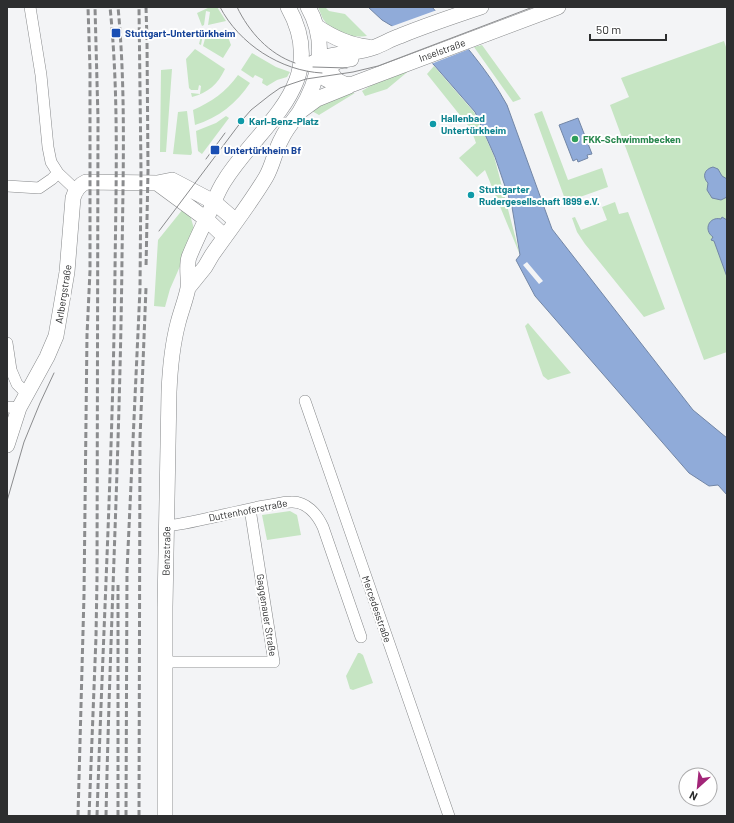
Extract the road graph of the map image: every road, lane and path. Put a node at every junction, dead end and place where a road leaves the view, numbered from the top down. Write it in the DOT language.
graph roads {
  1 [pos="288,7"];
  2 [pos="308,7"];
  3 [pos="482,7"];
  4 [pos="558,7"];
  5 [pos="30,10"];
  6 [pos="540,11"];
  7 [pos="296,24"];
  8 [pos="316,26"];
  9 [pos="374,47"];
  10 [pos="316,65"];
  11 [pos="296,82"];
  12 [pos="350,84"];
  13 [pos="299,112"];
  14 [pos="58,173"];
  15 [pos="157,183"];
  16 [pos="7,186"];
  17 [pos="76,190"];
  18 [pos="214,202"];
  19 [pos="206,219"];
  20 [pos="236,221"];
  21 [pos="225,237"];
  22 [pos="188,288"];
  23 [pos="7,343"];
  24 [pos="26,393"];
  25 [pos="305,401"];
  26 [pos="13,408"];
  27 [pos="7,445"];
  28 [pos="250,509"];
  29 [pos="167,526"];
  30 [pos="361,637"];
  31 [pos="166,662"];
  32 [pos="165,816"];
  33 [pos="449,816"];
  1 -- 7 [label="main road"];
  2 -- 8 [label="main road"];
  3 -- 9 [label="main road"];
  4 -- 6 [label="main road, Inselstraße"];
  5 -- 14 [label="street"];
  6 -- 12 [label="main road, Inselstraße"];
  7 -- 10 [label="main road"];
  7 -- 11 [label="main road"];
  8 -- 9 [label="main road"];
  8 -- 10 [label="main road"];
  9 -- 10 [label="main road"];
  9 -- 12 [label="main road"];
  10 -- 11 [label="main road"];
  10 -- 12 [label="main road"];
  10 -- 13 [label="main road"];
  11 -- 18 [label="main road"];
  12 -- 13 [label="main road, Inselstraße"];
  13 -- 20 [label="main road"];
  14 -- 16 [label="street"];
  14 -- 17 [label="street"];
  15 -- 17 [label="main road"];
  15 -- 18 [label="main road"];
  15 -- 19 [label="main road"];
  17 -- 24 [label="main road, Arlbergstraße"];
  18 -- 19 [label="main road, Benzstraße"];
  18 -- 20 [label="main road"];
  19 -- 21 [label="main road"];
  19 -- 22 [label="main road, Benzstraße"];
  20 -- 21 [label="main road, Benzstraße"];
  21 -- 22 [label="main road, Benzstraße"];
  22 -- 29 [label="main road, Benzstraße"];
  23 -- 24 [label="street"];
  24 -- 26 [label="main road, Arlbergstraße"];
  25 -- 33 [label="street, Mercedesstraße"];
  26 -- 27 [label="main road, Arlbergstraße"];
  28 -- 29 [label="street, Duttenhoferstraße"];
  28 -- 30 [label="street, Duttenhoferstraße"];
  28 -- 31 [label="street, Gaggenauer Straße"];
  29 -- 31 [label="main road, Benzstraße"];
  31 -- 32 [label="main road, Benzstraße"];
}
